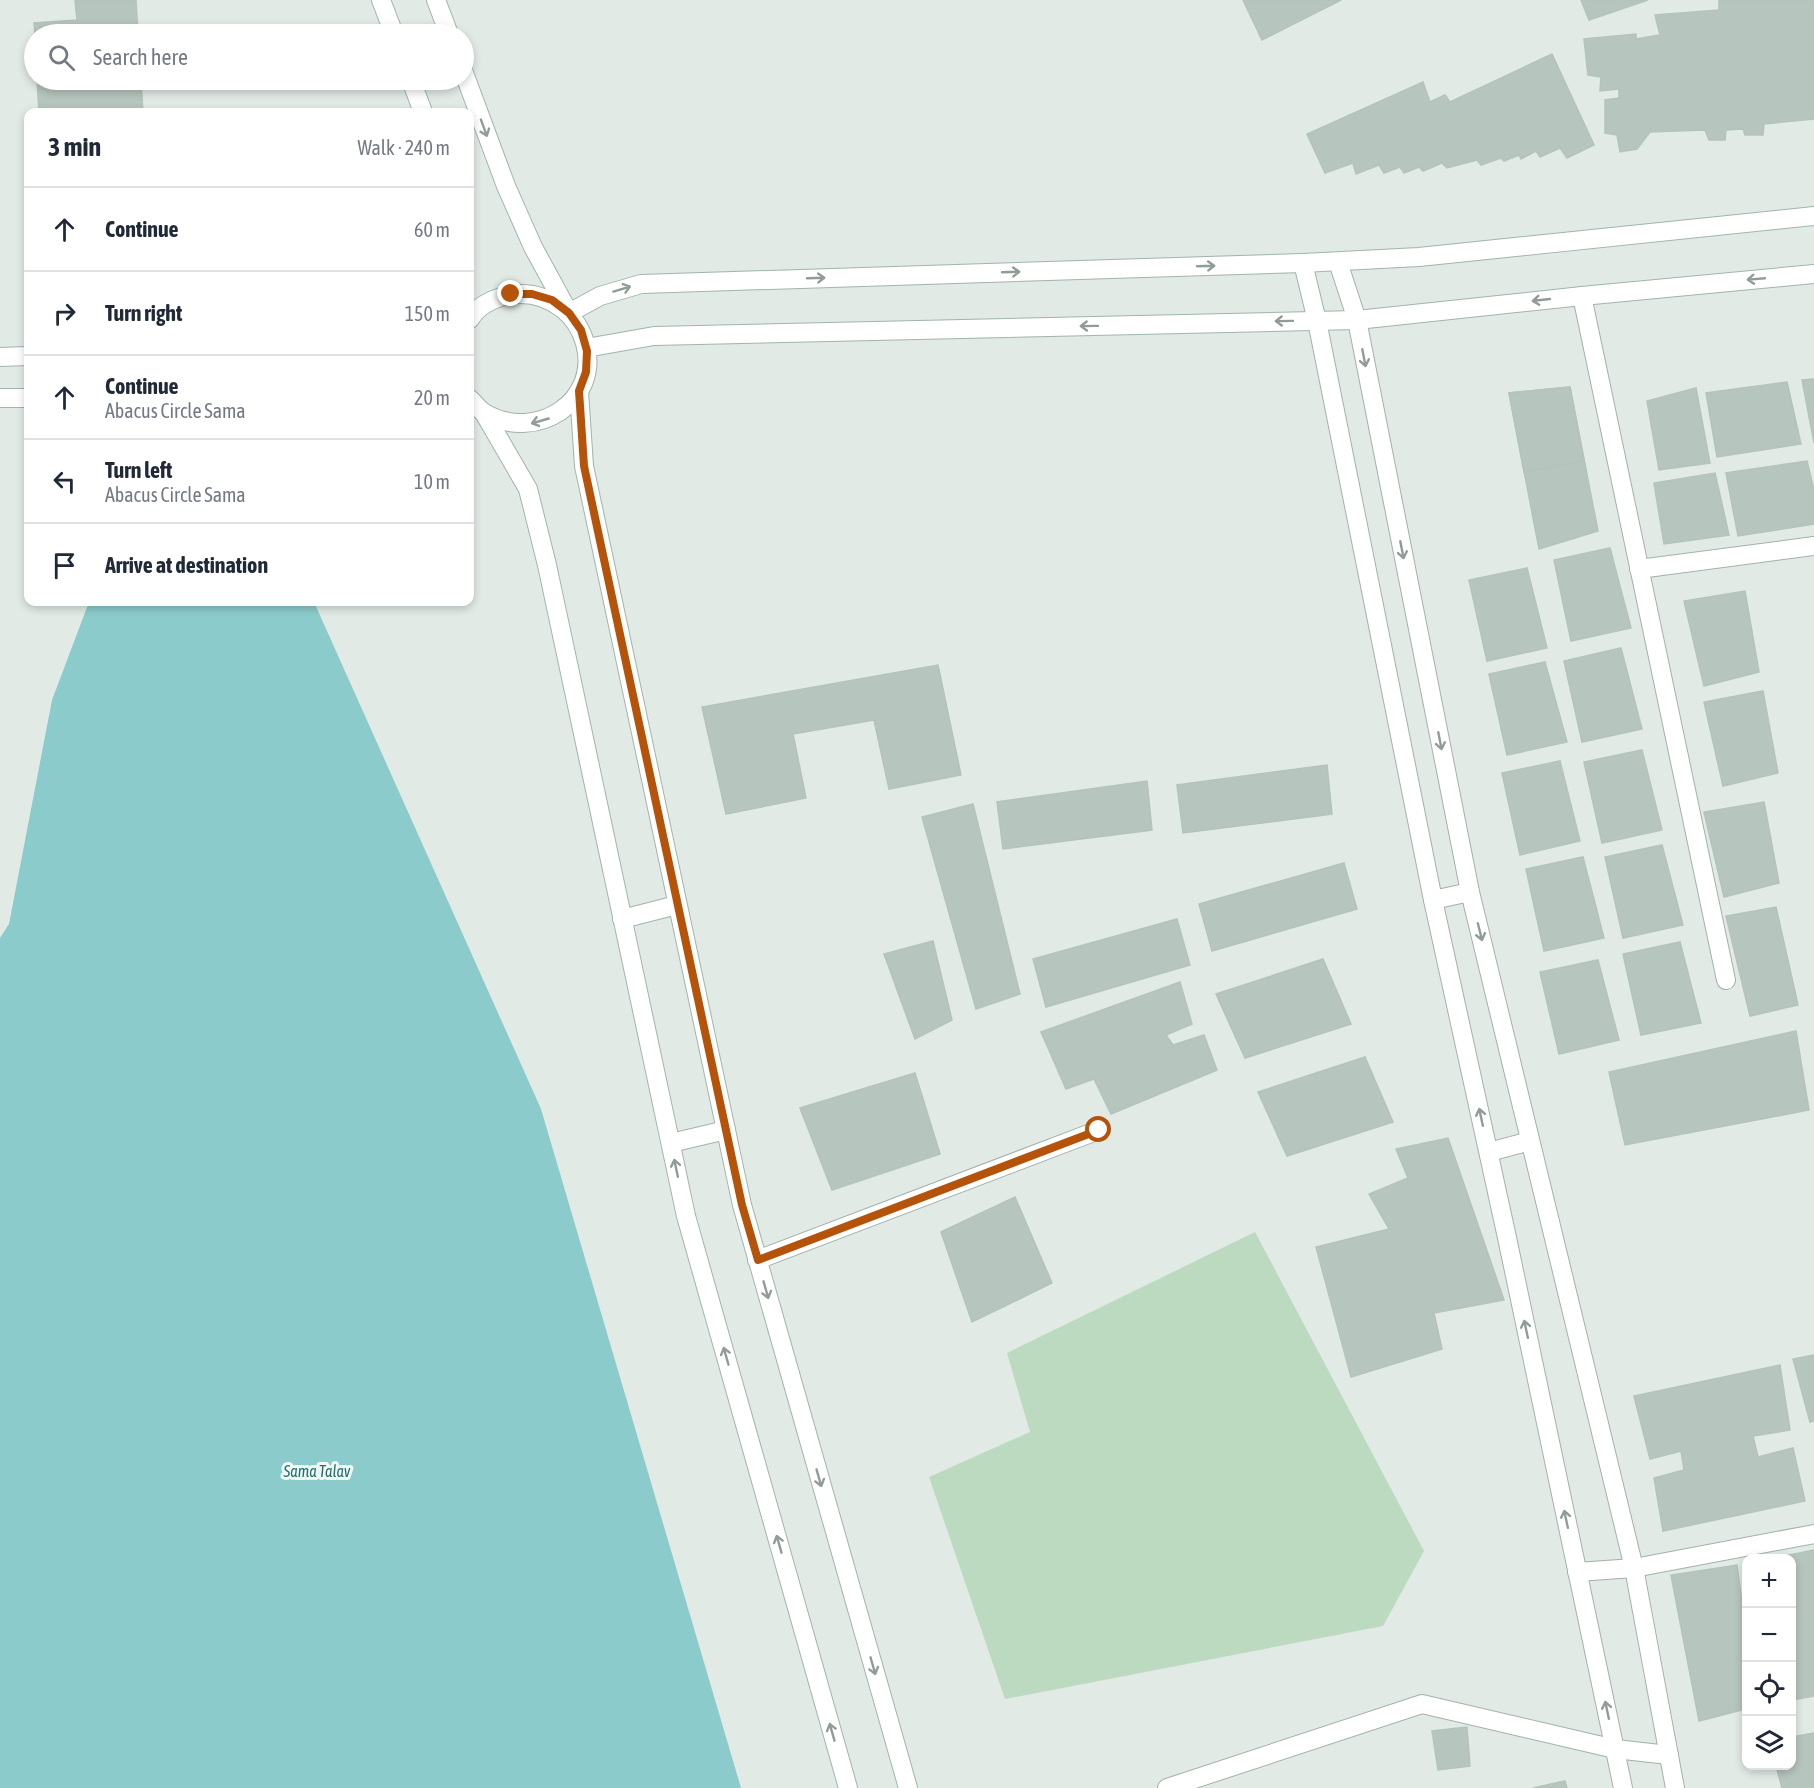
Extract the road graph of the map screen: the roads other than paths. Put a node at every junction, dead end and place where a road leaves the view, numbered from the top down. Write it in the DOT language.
graph roads {
  1 [pos="381,0"];
  2 [pos="436,0"];
  3 [pos="390,24"];
  4 [pos="445,24"];
  5 [pos="415,90"];
  6 [pos="470,90"];
  7 [pos="422,108"];
  8 [pos="1814,216"];
  9 [pos="1338,262"];
  10 [pos="1303,263"];
  11 [pos="1814,274"];
  12 [pos="1582,296"];
  13 [pos="474,313"];
  14 [pos="569,313"];
  15 [pos="1357,320"];
  16 [pos="1317,321"];
  17 [pos="586,348"];
  18 [pos="24,356"];
  19 [pos="0,357"];
  20 [pos="579,391"];
  21 [pos="24,398"];
  22 [pos="0,399"];
  23 [pos="477,412"];
  24 [pos="1814,546"];
  25 [pos="1639,568"];
  26 [pos="1470,892"];
  27 [pos="1433,900"];
  28 [pos="677,905"];
  29 [pos="622,919"];
  30 [pos="1726,980"];
  31 [pos="726,1130"];
  32 [pos="1099,1130"];
  33 [pos="1530,1141"];
  34 [pos="671,1143"];
  35 [pos="1489,1152"];
  36 [pos="758,1260"];
  37 [pos="1814,1534"];
  38 [pos="1634,1568"];
  39 [pos="1577,1572"];
  40 [pos="1615,1749"];
  41 [pos="1668,1755"];
  42 [pos="848,1788"];
  43 [pos="908,1788"];
  44 [pos="1167,1788"];
  45 [pos="1623,1788"];
  46 [pos="1675,1788"];
  1 -- 3 [label="main road"];
  2 -- 4 [label="main road"];
  5 -- 7 [label="main road"];
  6 -- 14 [label="main road, one-way"];
  8 -- 9 [label="main road"];
  9 -- 10 [label="main road"];
  9 -- 15 [label="main road"];
  14 -- 10 [label="main road, one-way"];
  10 -- 16 [label="main road"];
  11 -- 12 [label="main road, one-way"];
  12 -- 15 [label="main road, one-way"];
  12 -- 25 [label="main road"];
  13 -- 14 [label="main road"];
  14 -- 17 [label="main road"];
  15 -- 16 [label="main road"];
  15 -- 26 [label="main road, one-way"];
  16 -- 17 [label="main road, one-way"];
  16 -- 27 [label="main road"];
  17 -- 20 [label="main road"];
  18 -- 19 [label="main road"];
  20 -- 23 [label="main road, one-way"];
  20 -- 28 [label="main road"];
  21 -- 22 [label="main road"];
  23 -- 29 [label="main road"];
  24 -- 25 [label="main road"];
  25 -- 30 [label="main road"];
  26 -- 27 [label="main road"];
  26 -- 33 [label="main road, one-way"];
  35 -- 27 [label="main road, one-way"];
  28 -- 29 [label="main road"];
  28 -- 31 [label="main road"];
  29 -- 34 [label="main road"];
  31 -- 34 [label="main road"];
  31 -- 36 [label="main road"];
  32 -- 36 [label="main road"];
  33 -- 35 [label="main road"];
  33 -- 38 [label="main road"];
  42 -- 34 [label="main road, one-way"];
  39 -- 35 [label="main road, one-way"];
  36 -- 43 [label="main road, one-way"];
  37 -- 38 [label="main road"];
  38 -- 39 [label="main road"];
  38 -- 41 [label="main road"];
  40 -- 39 [label="main road, one-way"];
  40 -- 41 [label="main road"];
  40 -- 44 [label="main road"];
  40 -- 45 [label="main road"];
  41 -- 46 [label="main road"];
}
